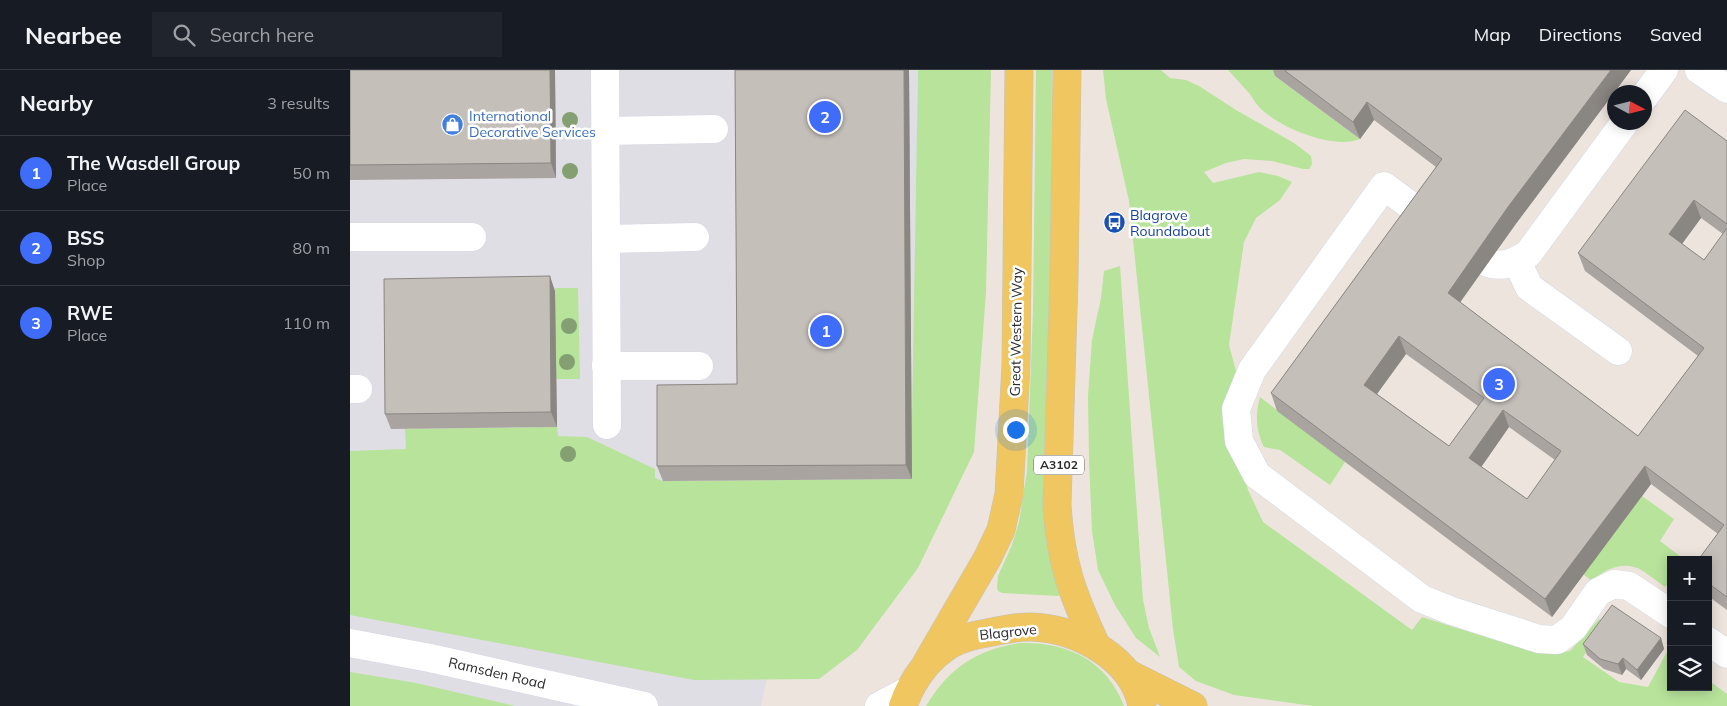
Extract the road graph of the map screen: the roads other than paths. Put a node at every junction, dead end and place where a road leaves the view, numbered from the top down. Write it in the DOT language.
graph roads {
  1 [pos="605,70"];
  2 [pos="1019,70"];
  3 [pos="1067,70"];
  4 [pos="1664,70"];
  5 [pos="1699,70"];
  6 [pos="1652,86"];
  7 [pos="1727,89"];
  8 [pos="714,129"];
  9 [pos="1620,130"];
  10 [pos="606,131"];
  11 [pos="1422,214"];
  12 [pos="350,237"];
  13 [pos="472,237"];
  14 [pos="695,237"];
  15 [pos="606,239"];
  16 [pos="1517,261"];
  17 [pos="1488,263"];
  18 [pos="1618,351"];
  19 [pos="606,366"];
  20 [pos="700,366"];
  21 [pos="607,425"];
  22 [pos="1667,611"];
  23 [pos="350,643"];
  24 [pos="1712,643"];
  25 [pos="1096,645"];
  26 [pos="1727,654"];
  27 [pos="926,664"];
  28 [pos="1127,673"];
  29 [pos="906,698"];
  30 [pos="644,706"];
  31 [pos="879,706"];
  32 [pos="1142,706"];
  33 [pos="1193,706"];
  1 -- 10 [label="street"];
  2 -- 27 [label="main road, Great Western Way / A3102"];
  3 -- 25 [label="main road, A3102"];
  4 -- 6 [label="street"];
  5 -- 7 [label="street"];
  8 -- 10 [label="street"];
  9 -- 16 [label="street"];
  10 -- 15 [label="street"];
  11 -- 22 [label="street"];
  12 -- 13 [label="street"];
  14 -- 15 [label="street"];
  15 -- 19 [label="street"];
  16 -- 17 [label="street"];
  16 -- 18 [label="street"];
  19 -- 20 [label="street"];
  19 -- 21 [label="street"];
  23 -- 30 [label="street, Ramsden Road"];
  24 -- 26 [label="street"];
  25 -- 27 [label="main road, Blagrove / A3102"];
  25 -- 28 [label="main road, Blagrove / A3102"];
  27 -- 29 [label="main road, Blagrove / A3102"];
  28 -- 32 [label="main road, Blagrove / A3102"];
  28 -- 33 [label="main road"];
  29 -- 31 [label="street"];
}
